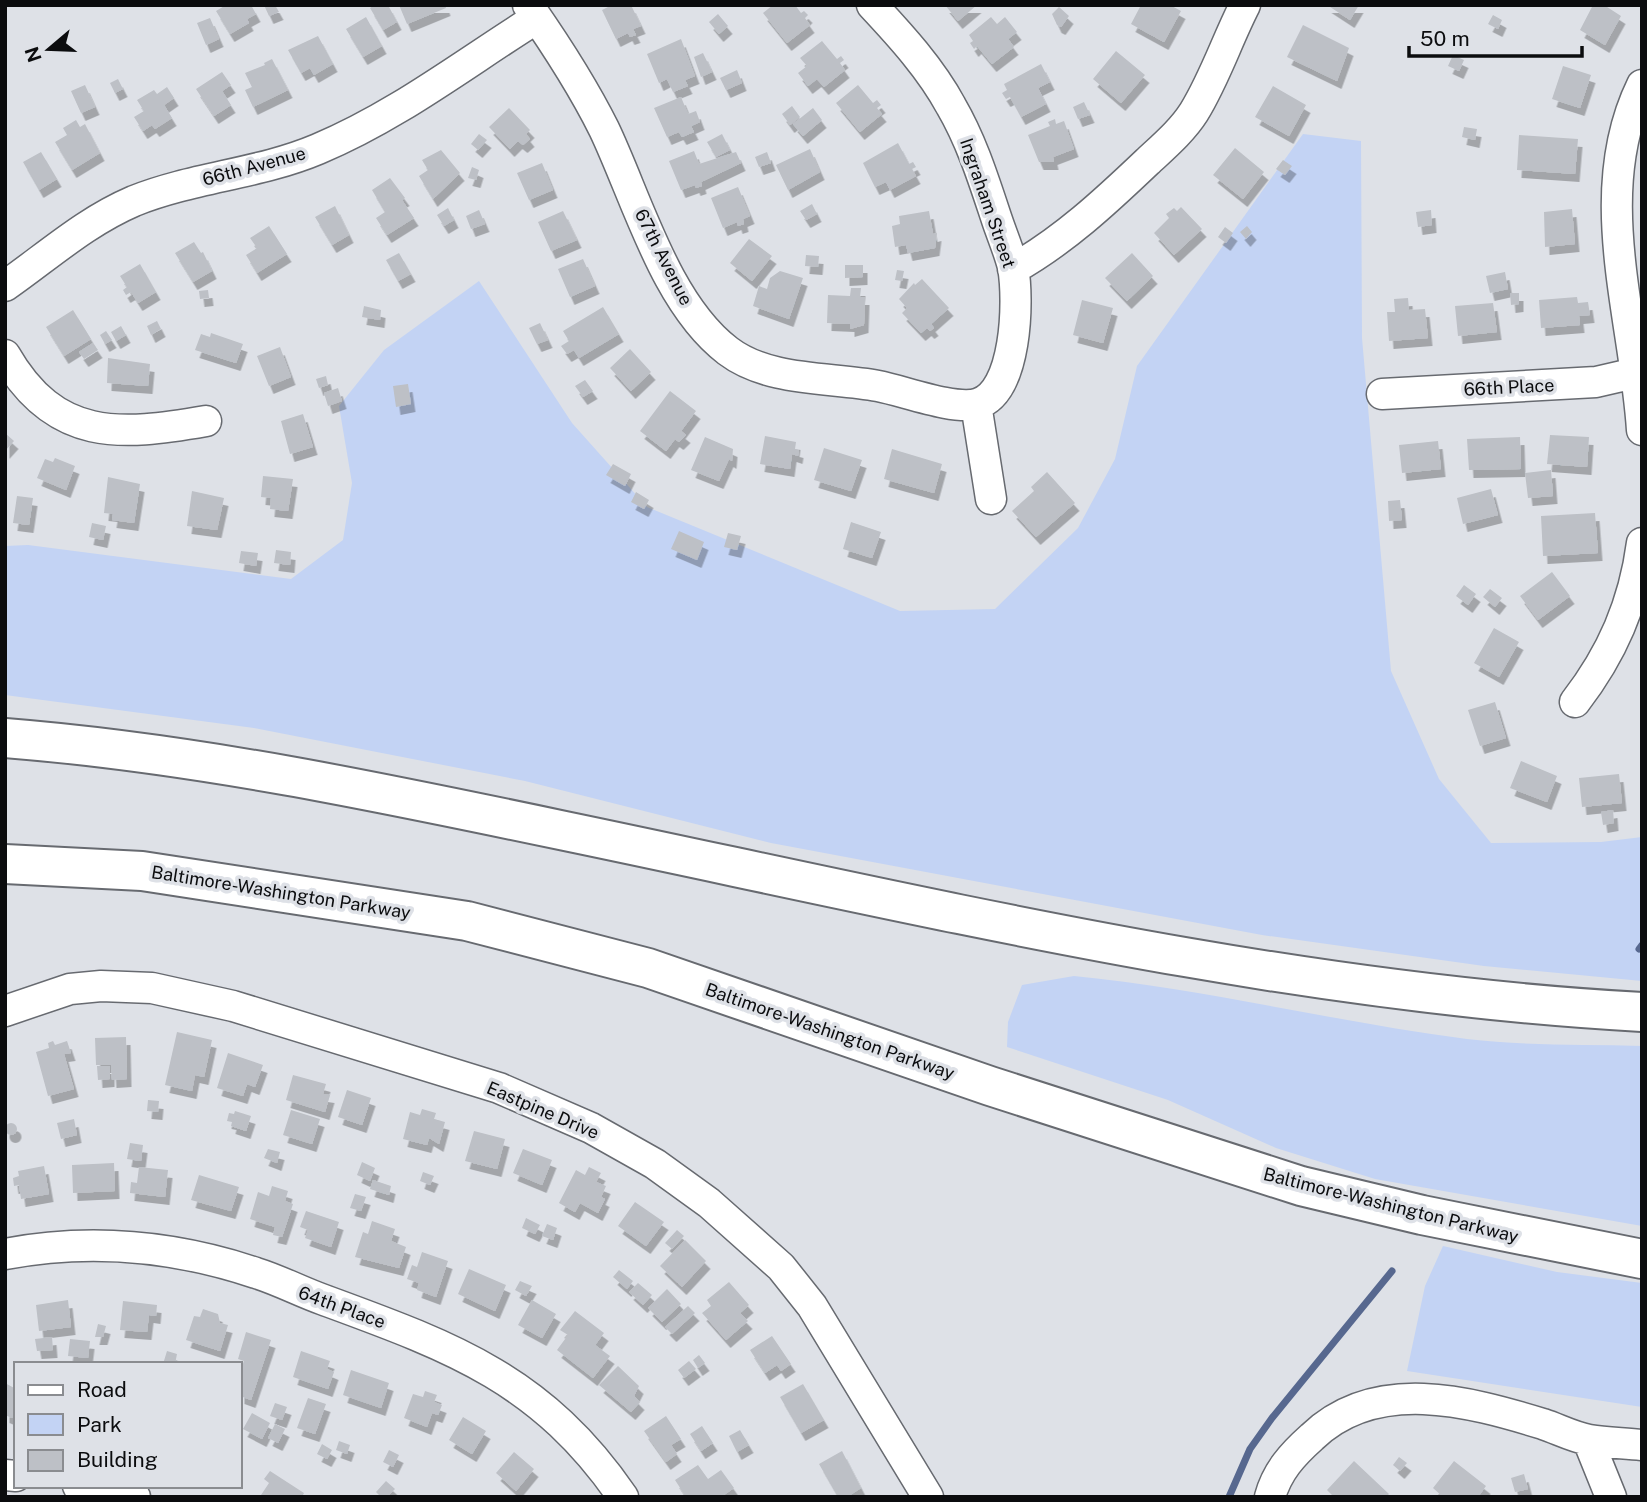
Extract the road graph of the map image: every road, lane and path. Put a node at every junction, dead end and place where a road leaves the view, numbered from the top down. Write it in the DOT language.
graph roads {
  1 [pos="872,5"];
  2 [pos="1245,5"];
  3 [pos="533,11"];
  4 [pos="1642,85"];
  5 [pos="1013,269"];
  6 [pos="5,286"];
  7 [pos="5,355"];
  8 [pos="1635,373"];
  9 [pos="1382,394"];
  10 [pos="976,404"];
  11 [pos="206,421"];
  12 [pos="1642,430"];
  13 [pos="991,499"];
  14 [pos="1642,543"];
  15 [pos="1575,702"];
  16 [pos="5,738"];
  17 [pos="7,864"];
  18 [pos="5,1012"];
  19 [pos="1642,1012"];
  20 [pos="5,1254"];
  21 [pos="1642,1259"];
  22 [pos="1588,1440"];
  23 [pos="1642,1445"];
  24 [pos="88,1488"];
  25 [pos="135,1497"];
  26 [pos="623,1497"];
  27 [pos="928,1497"];
  28 [pos="1270,1497"];
  29 [pos="1611,1497"];
  1 -- 5 [label="street, Ingraham Street"];
  2 -- 5 [label="street"];
  3 -- 6 [label="street, 66th Avenue"];
  3 -- 10 [label="street, 67th Avenue"];
  4 -- 8 [label="street"];
  5 -- 10 [label="street, Ingraham Street"];
  7 -- 11 [label="street"];
  8 -- 9 [label="street, 66th Place"];
  8 -- 12 [label="street"];
  10 -- 13 [label="street"];
  14 -- 15 [label="street"];
  16 -- 19 [label="highway"];
  17 -- 21 [label="highway, Baltimore-Washington Parkway"];
  18 -- 27 [label="street, Eastpine Drive"];
  20 -- 26 [label="street, 64th Place"];
  22 -- 23 [label="street"];
  22 -- 28 [label="street"];
  22 -- 29 [label="street"];
  24 -- 25 [label="street"];
}
